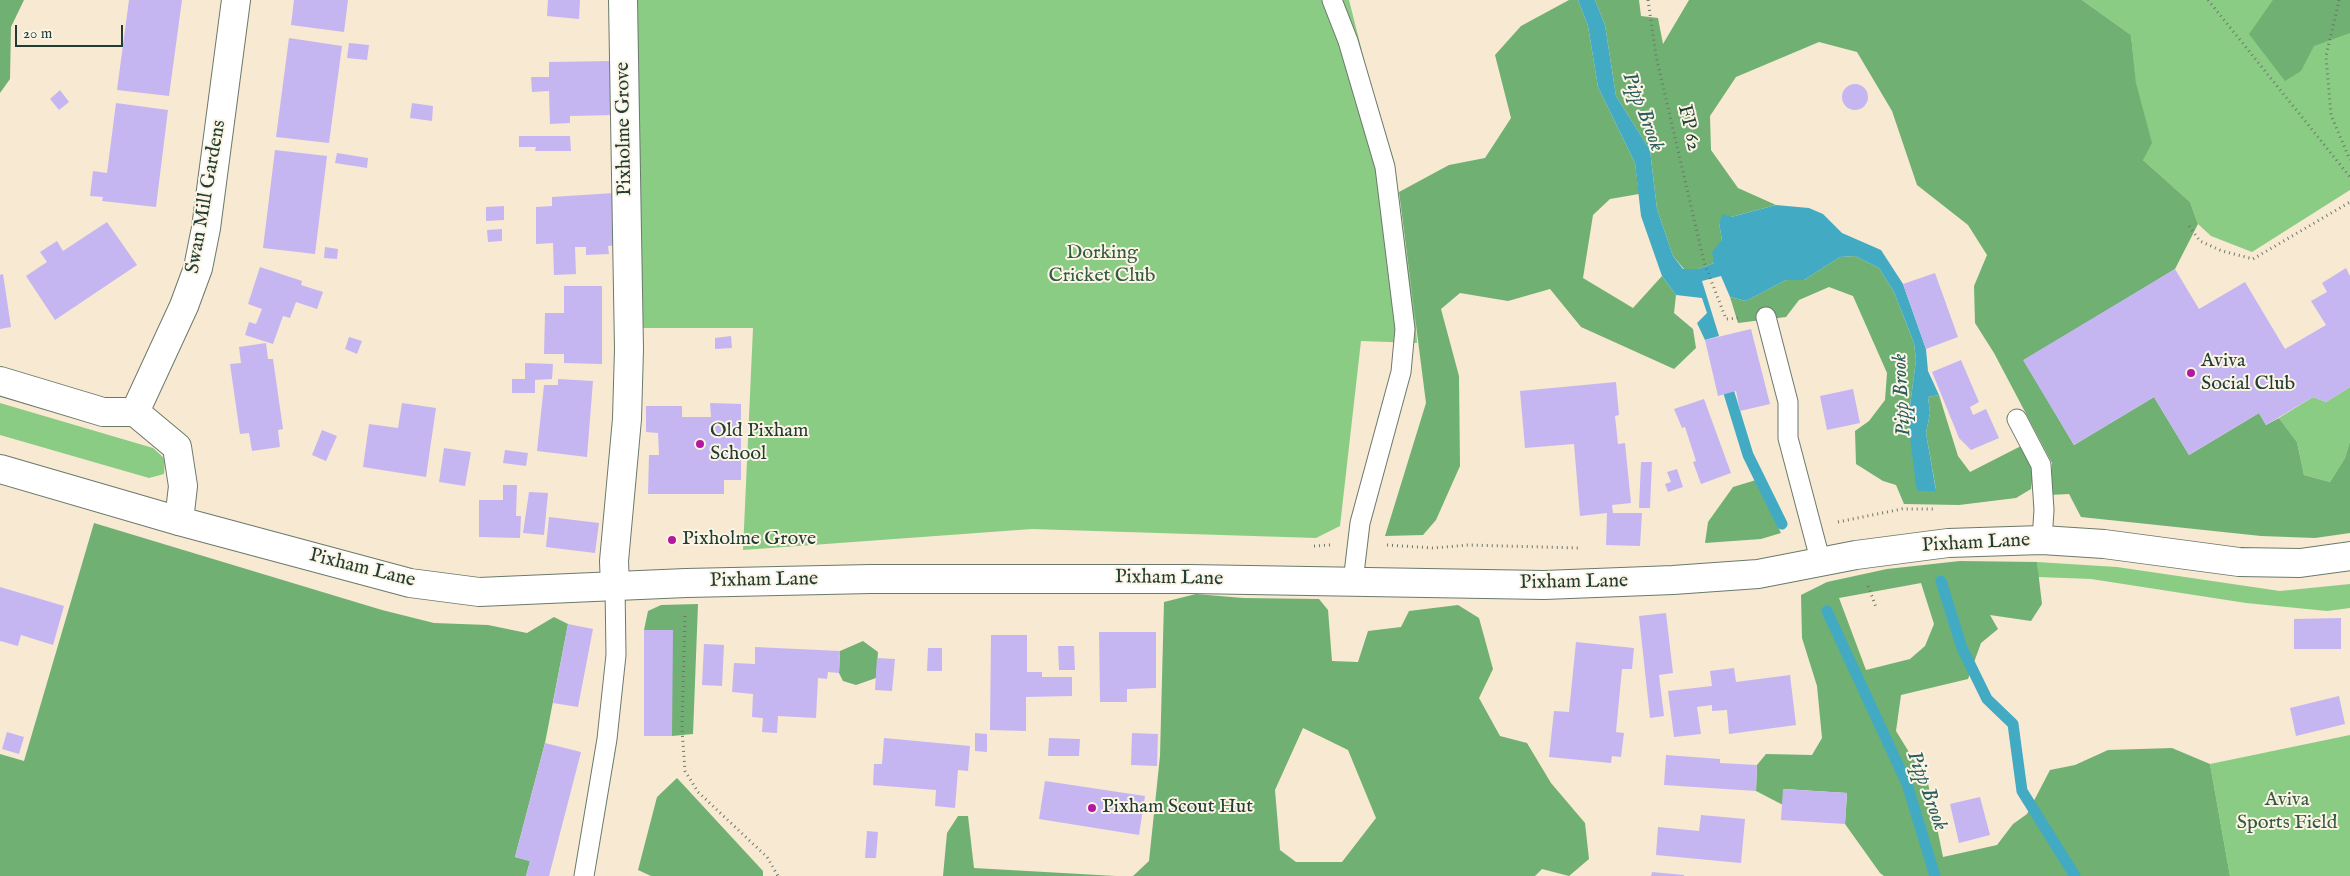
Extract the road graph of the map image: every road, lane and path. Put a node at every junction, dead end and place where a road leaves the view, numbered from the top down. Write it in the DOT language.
graph roads {
  1 [pos="236,0"];
  2 [pos="623,0"];
  3 [pos="1332,0"];
  4 [pos="1648,0"];
  5 [pos="2208,0"];
  6 [pos="2339,0"];
  7 [pos="2350,160"];
  8 [pos="2350,177"];
  9 [pos="2350,202"];
  10 [pos="2189,226"];
  11 [pos="1766,317"];
  12 [pos="0,381"];
  13 [pos="135,412"];
  14 [pos="2016,419"];
  15 [pos="0,469"];
  16 [pos="1938,509"];
  17 [pos="179,521"];
  18 [pos="1811,529"];
  19 [pos="2042,540"];
  20 [pos="1357,543"];
  21 [pos="1311,546"];
  22 [pos="1583,549"];
  23 [pos="2350,556"];
  24 [pos="1821,563"];
  25 [pos="1353,582"];
  26 [pos="686,583"];
  27 [pos="615,586"];
  28 [pos="584,876"];
  29 [pos="778,876"];
  1 -- 13 [label="main road, Swan Mill Gardens"];
  2 -- 27 [label="main road, Pixholme Grove"];
  3 -- 20 [label="lane"];
  4 -- 11 [label="path, FP 62"];
  5 -- 8 [label="path"];
  6 -- 7 [label="path"];
  9 -- 10 [label="path"];
  11 -- 18 [label="lane"];
  12 -- 13 [label="main road"];
  13 -- 17 [label="main road"];
  14 -- 19 [label="lane"];
  15 -- 17 [label="main road, Pixham Lane"];
  16 -- 18 [label="path"];
  17 -- 27 [label="main road, Pixham Lane"];
  18 -- 24 [label="lane"];
  19 -- 23 [label="main road, Pixham Lane"];
  19 -- 24 [label="main road, Pixham Lane"];
  20 -- 21 [label="path"];
  20 -- 22 [label="path"];
  20 -- 25 [label="lane"];
  24 -- 25 [label="main road, Pixham Lane"];
  25 -- 26 [label="main road, Pixham Lane"];
  26 -- 27 [label="main road, Pixham Lane"];
  26 -- 29 [label="path"];
  27 -- 28 [label="lane"];
}
